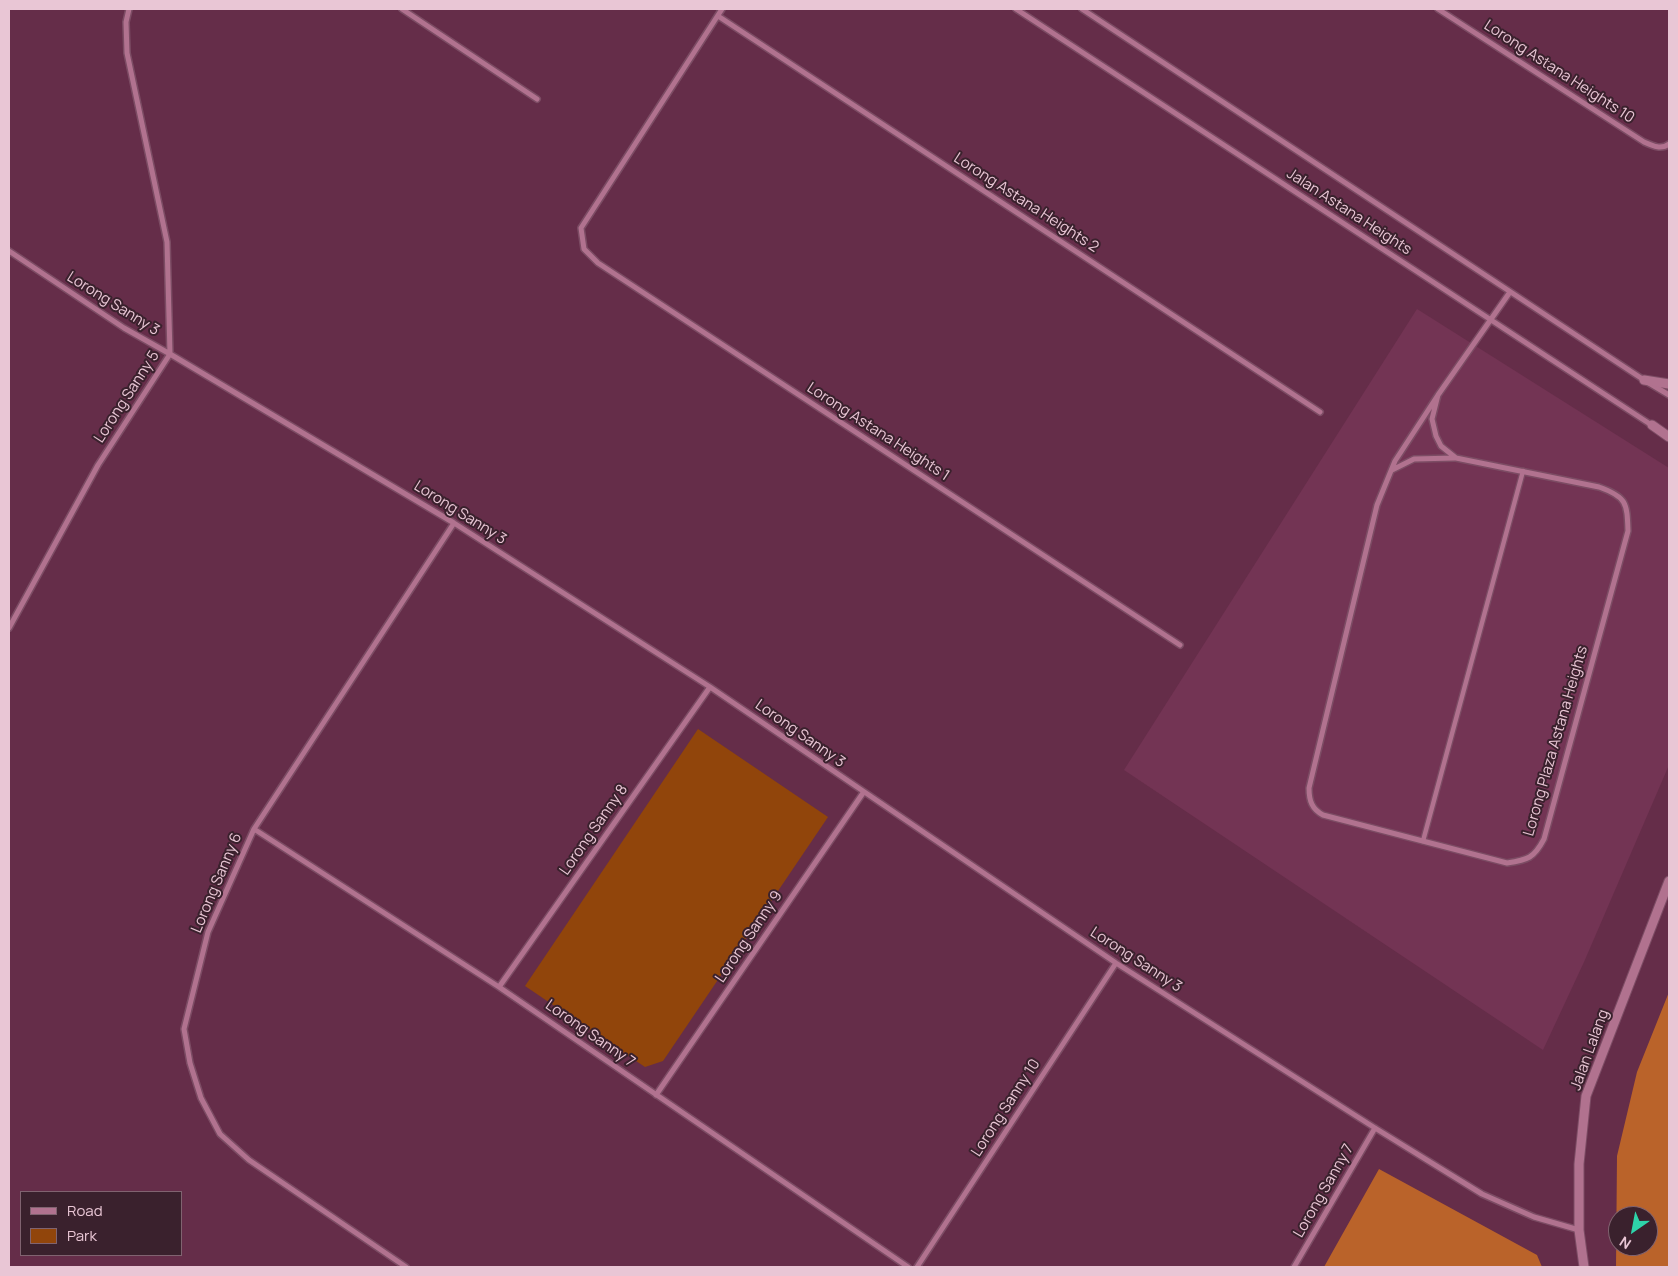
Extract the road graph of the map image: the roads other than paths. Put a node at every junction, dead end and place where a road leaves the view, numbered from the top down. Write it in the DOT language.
graph roads {
  1 [pos="129,9"];
  2 [pos="402,9"];
  3 [pos="722,9"];
  4 [pos="1016,9"];
  5 [pos="1082,9"];
  6 [pos="1438,9"];
  7 [pos="718,16"];
  8 [pos="537,99"];
  9 [pos="1669,144"];
  10 [pos="9,251"];
  11 [pos="1510,292"];
  12 [pos="1492,320"];
  13 [pos="170,354"];
  14 [pos="1644,380"];
  15 [pos="1669,384"];
  16 [pos="1669,395"];
  17 [pos="1438,396"];
  18 [pos="1320,412"];
  19 [pos="1652,425"];
  20 [pos="1669,435"];
  21 [pos="1456,458"];
  22 [pos="1391,470"];
  23 [pos="1522,472"];
  24 [pos="454,524"];
  25 [pos="9,628"];
  26 [pos="1180,645"];
  27 [pos="710,687"];
  28 [pos="864,793"];
  29 [pos="254,829"];
  30 [pos="1422,841"];
  31 [pos="1669,881"];
  32 [pos="1116,963"];
  33 [pos="499,987"];
  34 [pos="656,1095"];
  35 [pos="1375,1128"];
  36 [pos="1579,1230"];
  37 [pos="406,1267"];
  38 [pos="908,1267"];
  39 [pos="917,1267"];
  40 [pos="1294,1267"];
  41 [pos="1584,1267"];
  1 -- 13 [label="street, Lorong Sanny 5"];
  2 -- 8 [label="street"];
  3 -- 7 [label="street"];
  4 -- 12 [label="street, Jalan Astana Heights"];
  5 -- 11 [label="street, Jalan Astana Heights"];
  6 -- 9 [label="street, Lorong Astana Heights 10"];
  7 -- 18 [label="street, Lorong Astana Heights 2"];
  7 -- 26 [label="street, Lorong Astana Heights 1"];
  10 -- 13 [label="street, Lorong Sanny 3"];
  11 -- 12 [label="street, Lorong Plaza Astana Heights"];
  11 -- 14 [label="street, Jalan Astana Heights"];
  12 -- 17 [label="street, Lorong Plaza Astana Heights"];
  12 -- 19 [label="street, Jalan Astana Heights"];
  13 -- 24 [label="street, Lorong Sanny 3"];
  13 -- 25 [label="street, Lorong Sanny 5"];
  14 -- 15 [label="street"];
  14 -- 16 [label="street, Jalan Astana Heights"];
  17 -- 21 [label="street, Lorong Plaza Astana Heights"];
  17 -- 22 [label="street, Lorong Plaza Astana Heights"];
  19 -- 20 [label="street"];
  21 -- 22 [label="street, Lorong Plaza Astana Heights"];
  21 -- 23 [label="street, Lorong Plaza Astana Heights"];
  22 -- 30 [label="street, Lorong Plaza Astana Heights"];
  23 -- 30 [label="street"];
  23 -- 30 [label="street, Lorong Plaza Astana Heights"];
  24 -- 27 [label="street, Lorong Sanny 3"];
  24 -- 29 [label="street, Lorong Sanny 6"];
  27 -- 28 [label="street, Lorong Sanny 3"];
  27 -- 33 [label="street, Lorong Sanny 8"];
  28 -- 32 [label="street, Lorong Sanny 3"];
  28 -- 34 [label="street, Lorong Sanny 9"];
  29 -- 33 [label="street, Lorong Sanny 7"];
  29 -- 37 [label="street, Lorong Sanny 6"];
  31 -- 36 [label="street, Jalan Lalang"];
  32 -- 35 [label="street, Lorong Sanny 3"];
  32 -- 39 [label="street, Lorong Sanny 10"];
  33 -- 34 [label="street, Lorong Sanny 7"];
  34 -- 38 [label="street, Lorong Sanny 7"];
  35 -- 36 [label="street, Lorong Sanny 3"];
  35 -- 40 [label="street, Lorong Sanny 7"];
  36 -- 41 [label="street, Jalan Lalang"];
}
